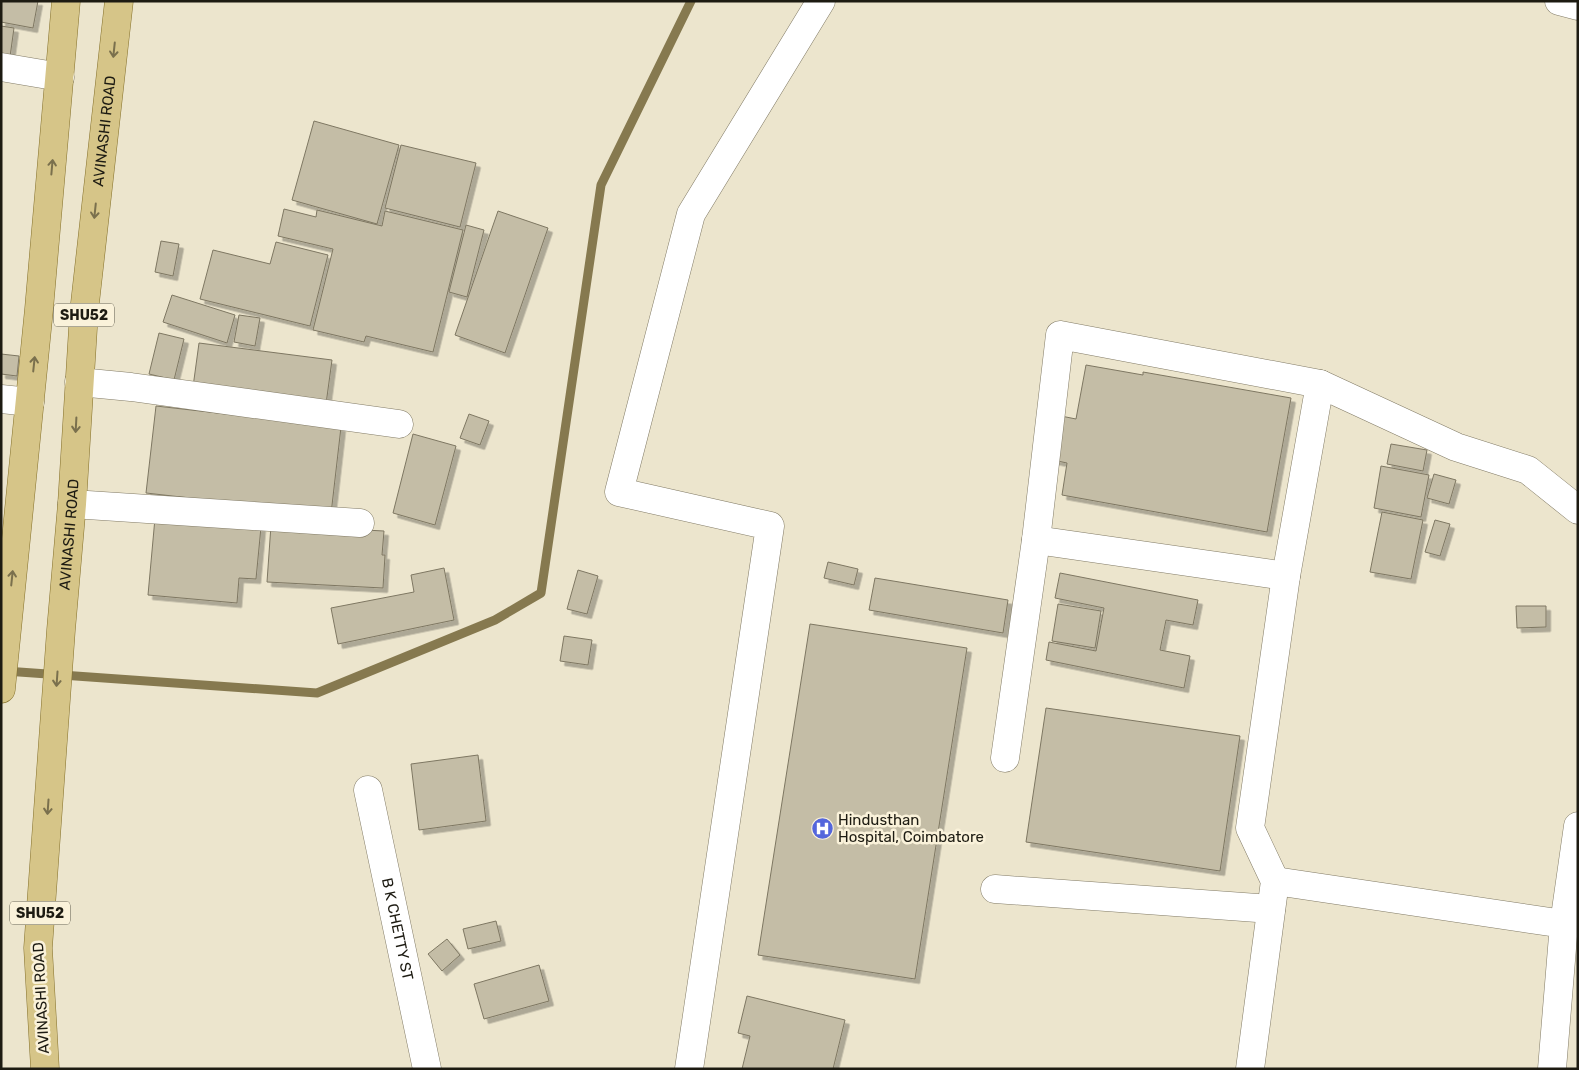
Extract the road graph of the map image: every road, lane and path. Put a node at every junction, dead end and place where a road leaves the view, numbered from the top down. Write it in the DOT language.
graph roads {
  1 [pos="66,1"];
  2 [pos="119,1"];
  3 [pos="821,1"];
  4 [pos="1559,1"];
  5 [pos="1578,6"];
  6 [pos="1,67"];
  7 [pos="60,77"];
  8 [pos="79,382"];
  9 [pos="1320,384"];
  10 [pos="1,399"];
  11 [pos="30,402"];
  12 [pos="399,424"];
  13 [pos="72,504"];
  14 [pos="1578,510"];
  15 [pos="360,524"];
  16 [pos="1036,540"];
  17 [pos="1286,576"];
  18 [pos="1,689"];
  19 [pos="1005,758"];
  20 [pos="368,790"];
  21 [pos="1578,826"];
  22 [pos="1275,881"];
  23 [pos="995,889"];
  24 [pos="1271,909"];
  25 [pos="1564,924"];
  26 [pos="45,1069"];
  27 [pos="427,1069"];
  28 [pos="689,1069"];
  29 [pos="1250,1069"];
  30 [pos="1552,1069"];
  1 -- 7 [label="main road, SHU52"];
  2 -- 8 [label="main road, AVINASHI ROAD / SHU52, one-way"];
  3 -- 28 [label="street"];
  4 -- 5 [label="street"];
  6 -- 7 [label="street"];
  11 -- 7 [label="main road, SHU52, one-way"];
  8 -- 12 [label="street"];
  8 -- 13 [label="main road, AVINASHI ROAD / SHU52, one-way"];
  9 -- 14 [label="street"];
  9 -- 16 [label="street"];
  9 -- 17 [label="street"];
  10 -- 11 [label="street"];
  18 -- 11 [label="main road, SHU52, one-way"];
  13 -- 15 [label="street"];
  13 -- 26 [label="main road, AVINASHI ROAD / SHU52, one-way"];
  16 -- 17 [label="street"];
  16 -- 19 [label="street"];
  17 -- 22 [label="street"];
  20 -- 27 [label="street, B K CHETTY ST"];
  21 -- 25 [label="street"];
  22 -- 24 [label="street"];
  22 -- 25 [label="street"];
  23 -- 24 [label="street"];
  24 -- 29 [label="street"];
  25 -- 30 [label="street"];
}
